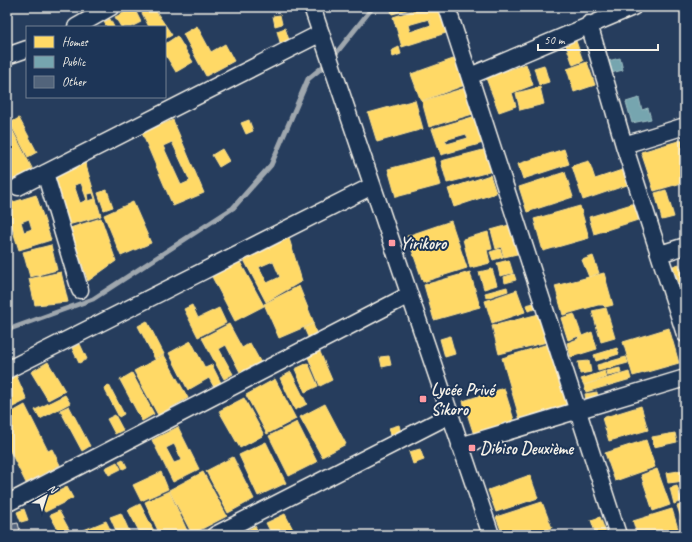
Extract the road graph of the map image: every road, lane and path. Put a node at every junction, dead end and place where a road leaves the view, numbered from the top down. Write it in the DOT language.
graph roads {
  1 [pos="312,7"];
  2 [pos="447,7"];
  3 [pos="633,7"];
  4 [pos="108,8"];
  5 [pos="590,24"];
  6 [pos="78,26"];
  7 [pos="321,33"];
  8 [pos="26,49"];
  9 [pos="7,56"];
  10 [pos="470,76"];
  11 [pos="685,126"];
  12 [pos="624,145"];
  13 [pos="44,174"];
  14 [pos="372,186"];
  15 [pos="18,187"];
  16 [pos="685,246"];
  17 [pos="660,254"];
  18 [pos="80,290"];
  19 [pos="409,295"];
  20 [pos="685,334"];
  21 [pos="7,370"];
  22 [pos="685,378"];
  23 [pos="578,410"];
  24 [pos="450,415"];
  25 [pos="460,446"];
  26 [pos="10,502"];
  27 [pos="488,534"];
  28 [pos="215,535"];
  29 [pos="618,535"];
  1 -- 7 [label="street"];
  2 -- 10 [label="street"];
  3 -- 5 [label="street"];
  4 -- 6 [label="street"];
  5 -- 10 [label="street"];
  5 -- 12 [label="street"];
  7 -- 13 [label="street"];
  7 -- 14 [label="street"];
  8 -- 9 [label="street"];
  10 -- 23 [label="street"];
  11 -- 12 [label="street"];
  12 -- 17 [label="street"];
  13 -- 15 [label="street"];
  13 -- 18 [label="street"];
  14 -- 19 [label="street"];
  14 -- 21 [label="street"];
  16 -- 17 [label="street"];
  17 -- 20 [label="street"];
  19 -- 24 [label="street"];
  19 -- 26 [label="street"];
  22 -- 23 [label="street"];
  23 -- 25 [label="street"];
  23 -- 29 [label="street"];
  24 -- 25 [label="street"];
  24 -- 28 [label="street"];
  25 -- 27 [label="street"];
}
